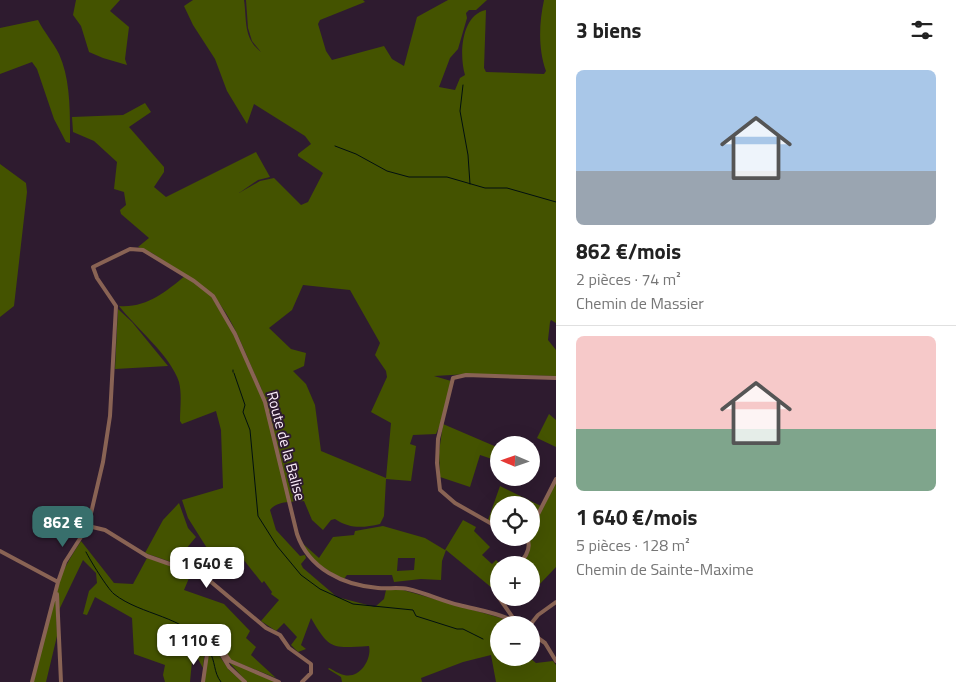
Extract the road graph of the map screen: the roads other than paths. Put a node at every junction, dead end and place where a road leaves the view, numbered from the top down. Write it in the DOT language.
graph roads {
  1 [pos="556,378"];
  2 [pos="556,479"];
  3 [pos="540,510"];
  4 [pos="490,523"];
  5 [pos="88,526"];
  6 [pos="0,551"];
  7 [pos="58,582"];
  8 [pos="56,589"];
  9 [pos="556,602"];
  10 [pos="503,616"];
  11 [pos="537,616"];
  12 [pos="540,640"];
  13 [pos="216,646"];
  14 [pos="556,661"];
  15 [pos="32,682"];
  16 [pos="61,682"];
  17 [pos="203,682"];
  18 [pos="245,682"];
  19 [pos="279,682"];
  20 [pos="302,682"];
  1 -- 4 [label="street"];
  2 -- 3 [label="street"];
  5 -- 7 [label="street"];
  5 -- 10 [label="street, Route de la Balise"];
  5 -- 20 [label="street"];
  6 -- 7 [label="street"];
  7 -- 8 [label="street"];
  8 -- 15 [label="street"];
  8 -- 16 [label="street"];
  9 -- 11 [label="street"];
  12 -- 14 [label="street"];
  13 -- 17 [label="street"];
  13 -- 18 [label="street"];
  13 -- 19 [label="street"];
}
